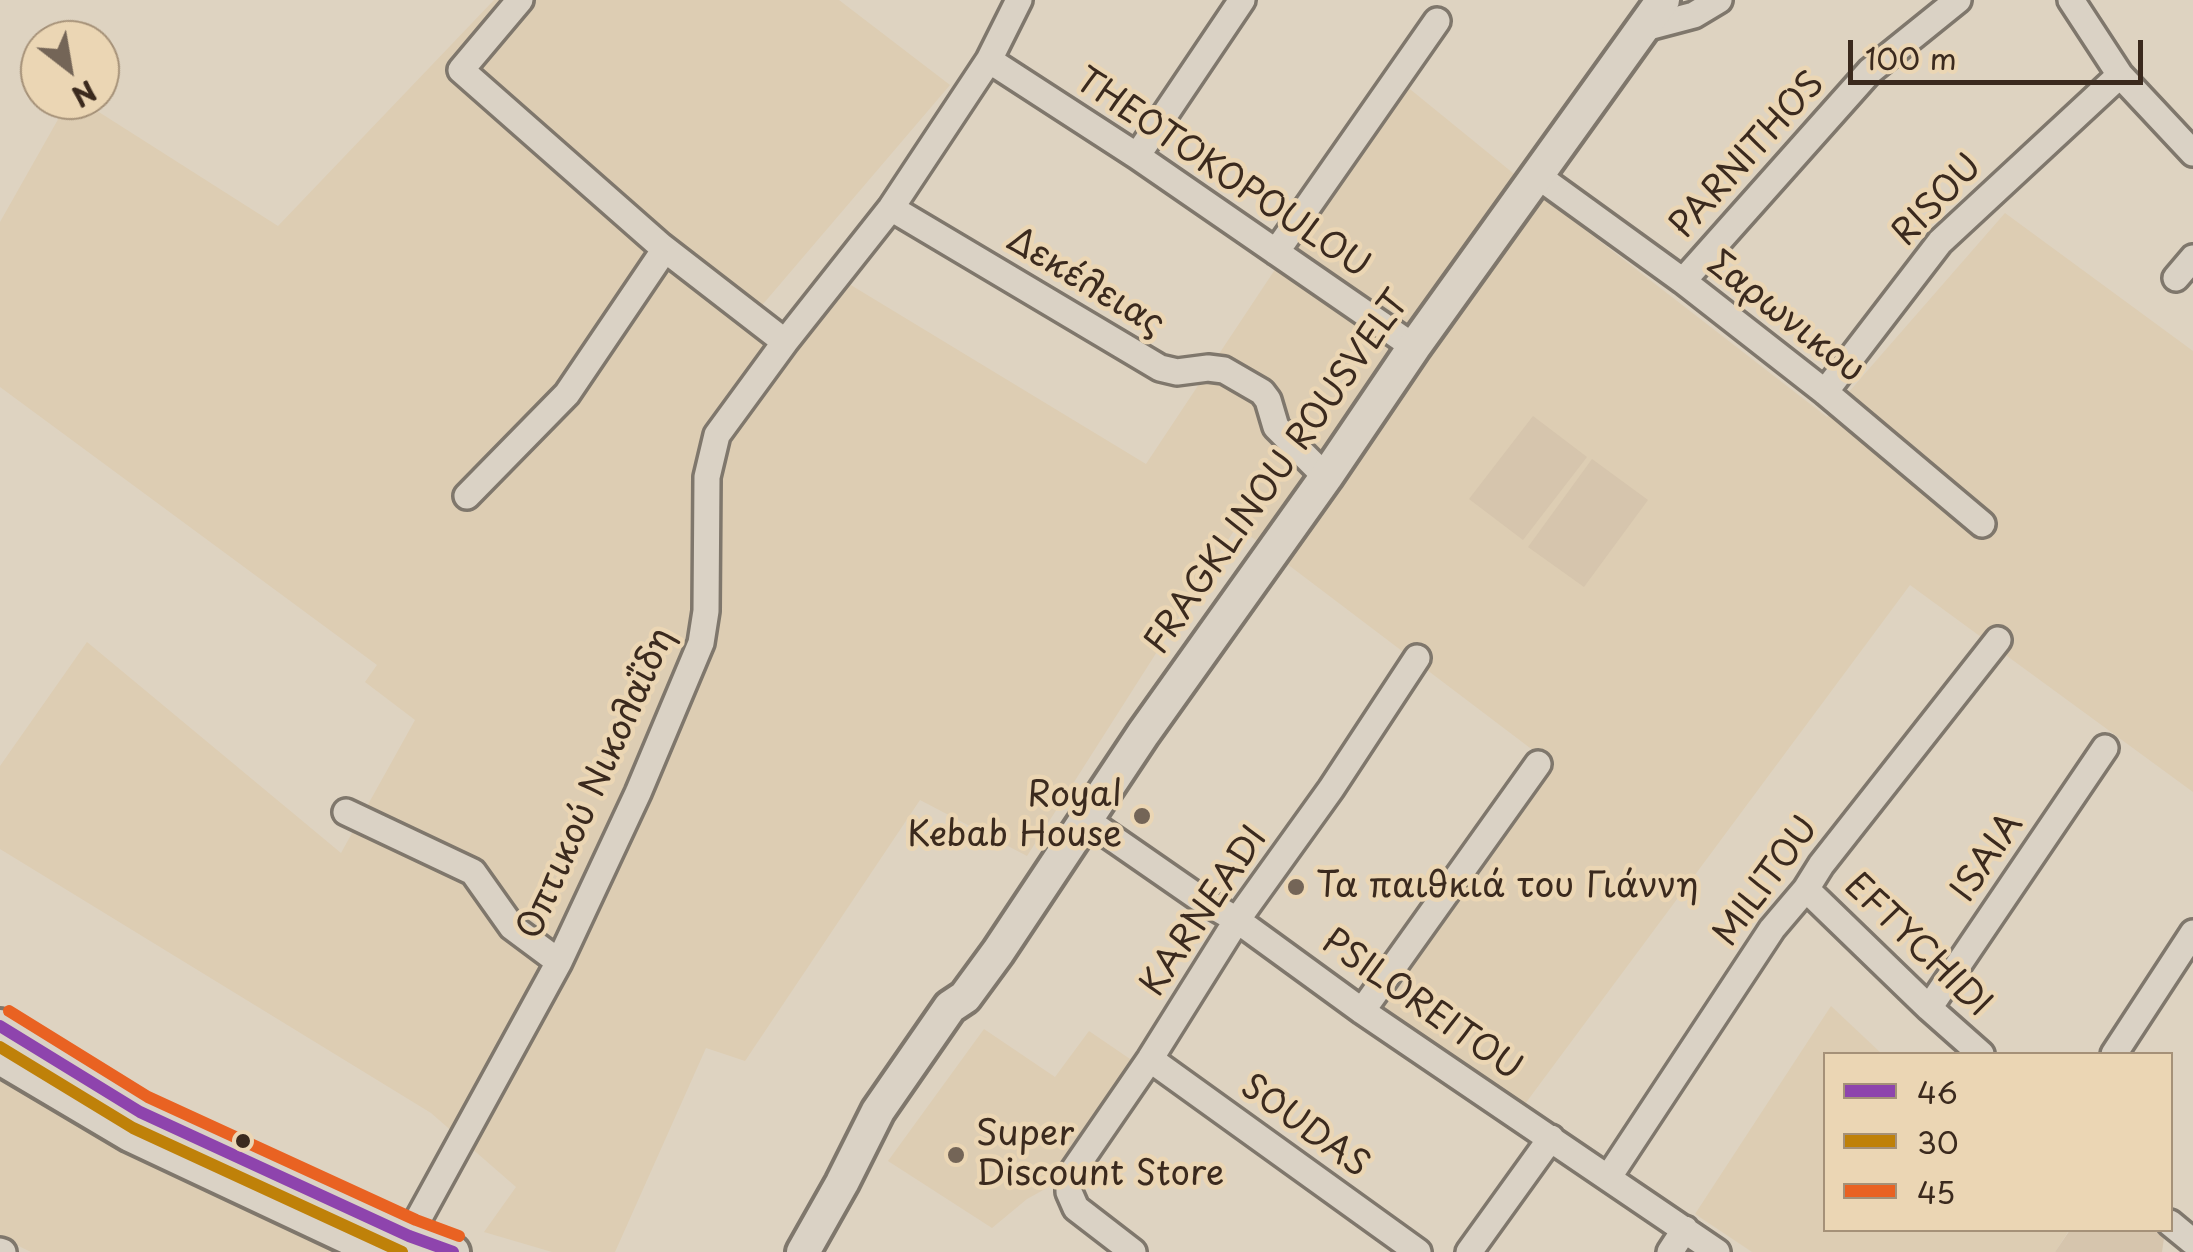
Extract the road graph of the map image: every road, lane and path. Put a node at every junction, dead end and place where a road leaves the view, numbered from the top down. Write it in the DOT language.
graph roads {
  1 [pos="520,0"];
  2 [pos="1019,0"];
  3 [pos="1242,0"];
  4 [pos="1663,0"];
  5 [pos="1719,0"];
  6 [pos="1958,0"];
  7 [pos="2071,0"];
  8 [pos="1437,21"];
  9 [pos="1641,29"];
  10 [pos="989,60"];
  11 [pos="2120,75"];
  12 [pos="2193,152"];
  13 [pos="1137,156"];
  14 [pos="1538,176"];
  15 [pos="891,208"];
  16 [pos="664,249"];
  17 [pos="1276,252"];
  18 [pos="2193,258"];
  19 [pos="2176,278"];
  20 [pos="1683,281"];
  21 [pos="784,342"];
  22 [pos="1414,347"];
  23 [pos="1825,392"];
  24 [pos="1326,476"];
  25 [pos="467,496"];
  26 [pos="1982,524"];
  27 [pos="1998,640"];
  28 [pos="1417,658"];
  29 [pos="2105,748"];
  30 [pos="1538,764"];
  31 [pos="346,812"];
  32 [pos="1085,819"];
  33 [pos="1806,888"];
  34 [pos="1237,920"];
  35 [pos="2193,933"];
  36 [pos="559,962"];
  37 [pos="966,997"];
  38 [pos="1929,1008"];
  39 [pos="1362,1010"];
  40 [pos="0,1026"];
  41 [pos="1978,1052"];
  42 [pos="2115,1052"];
  43 [pos="0,1058"];
  44 [pos="1150,1059"];
  45 [pos="1551,1138"];
  46 [pos="1608,1178"];
  47 [pos="1685,1229"];
  48 [pos="408,1236"];
  49 [pos="1410,1250"];
  50 [pos="379,1252"];
  51 [pos="454,1252"];
  52 [pos="803,1252"];
  53 [pos="825,1252"];
  54 [pos="1133,1252"];
  55 [pos="1469,1252"];
  56 [pos="1670,1252"];
  57 [pos="1717,1252"];
  1 -- 16 [label="street"];
  2 -- 10 [label="street, Οπτικού Νικολαΐδη"];
  3 -- 13 [label="street"];
  4 -- 9 [label="main road, FRAGKLINOU ROUSVELT"];
  5 -- 9 [label="street"];
  6 -- 20 [label="street, PARNITHOS"];
  7 -- 11 [label="street"];
  8 -- 17 [label="street"];
  9 -- 14 [label="main road, FRAGKLINOU ROUSVELT"];
  10 -- 13 [label="street, THEOTOKOPOULOU"];
  10 -- 15 [label="street, Οπτικού Νικολαΐδη"];
  11 -- 12 [label="street"];
  11 -- 23 [label="street, RISOU"];
  13 -- 17 [label="street, THEOTOKOPOULOU"];
  14 -- 20 [label="street, Σαρωνικου"];
  14 -- 22 [label="main road, FRAGKLINOU ROUSVELT"];
  15 -- 21 [label="street, Οπτικού Νικολαΐδη"];
  15 -- 24 [label="street, Δεκέλειας"];
  16 -- 21 [label="street"];
  16 -- 25 [label="street"];
  17 -- 22 [label="street, THEOTOKOPOULOU"];
  18 -- 19 [label="street"];
  20 -- 23 [label="street, Σαρωνικου"];
  21 -- 36 [label="street, Οπτικού Νικολαΐδη"];
  22 -- 24 [label="main road, FRAGKLINOU ROUSVELT"];
  23 -- 26 [label="street, Σαρωνικου"];
  24 -- 32 [label="main road, FRAGKLINOU ROUSVELT"];
  27 -- 33 [label="street, MILITOU"];
  28 -- 34 [label="street, KARNEADI"];
  29 -- 38 [label="street, ISAIA"];
  30 -- 39 [label="street"];
  31 -- 36 [label="street"];
  32 -- 34 [label="street, PSILOREITOU"];
  32 -- 37 [label="main road, FRAGKLINOU ROUSVELT"];
  33 -- 38 [label="street, EFTYCHIDI"];
  33 -- 46 [label="street, MILITOU"];
  34 -- 39 [label="street, PSILOREITOU"];
  34 -- 44 [label="street, KARNEADI"];
  35 -- 42 [label="street"];
  36 -- 48 [label="street, Οπτικού Νικολαΐδη"];
  37 -- 52 [label="main road, FRAGKLINOU ROUSVELT"];
  37 -- 53 [label="main road, FRAGKLINOU ROUSVELT"];
  38 -- 41 [label="street, EFTYCHIDI"];
  39 -- 45 [label="street, PSILOREITOU"];
  40 -- 48 [label="main road"];
  43 -- 50 [label="main road"];
  44 -- 49 [label="street, SOUDAS"];
  44 -- 54 [label="street, KARNEADI"];
  45 -- 46 [label="street, PSILOREITOU"];
  45 -- 55 [label="street"];
  46 -- 47 [label="street, PSILOREITOU"];
  47 -- 56 [label="street"];
  47 -- 57 [label="street, PSILOREITOU"];
  48 -- 51 [label="main road"];
}
